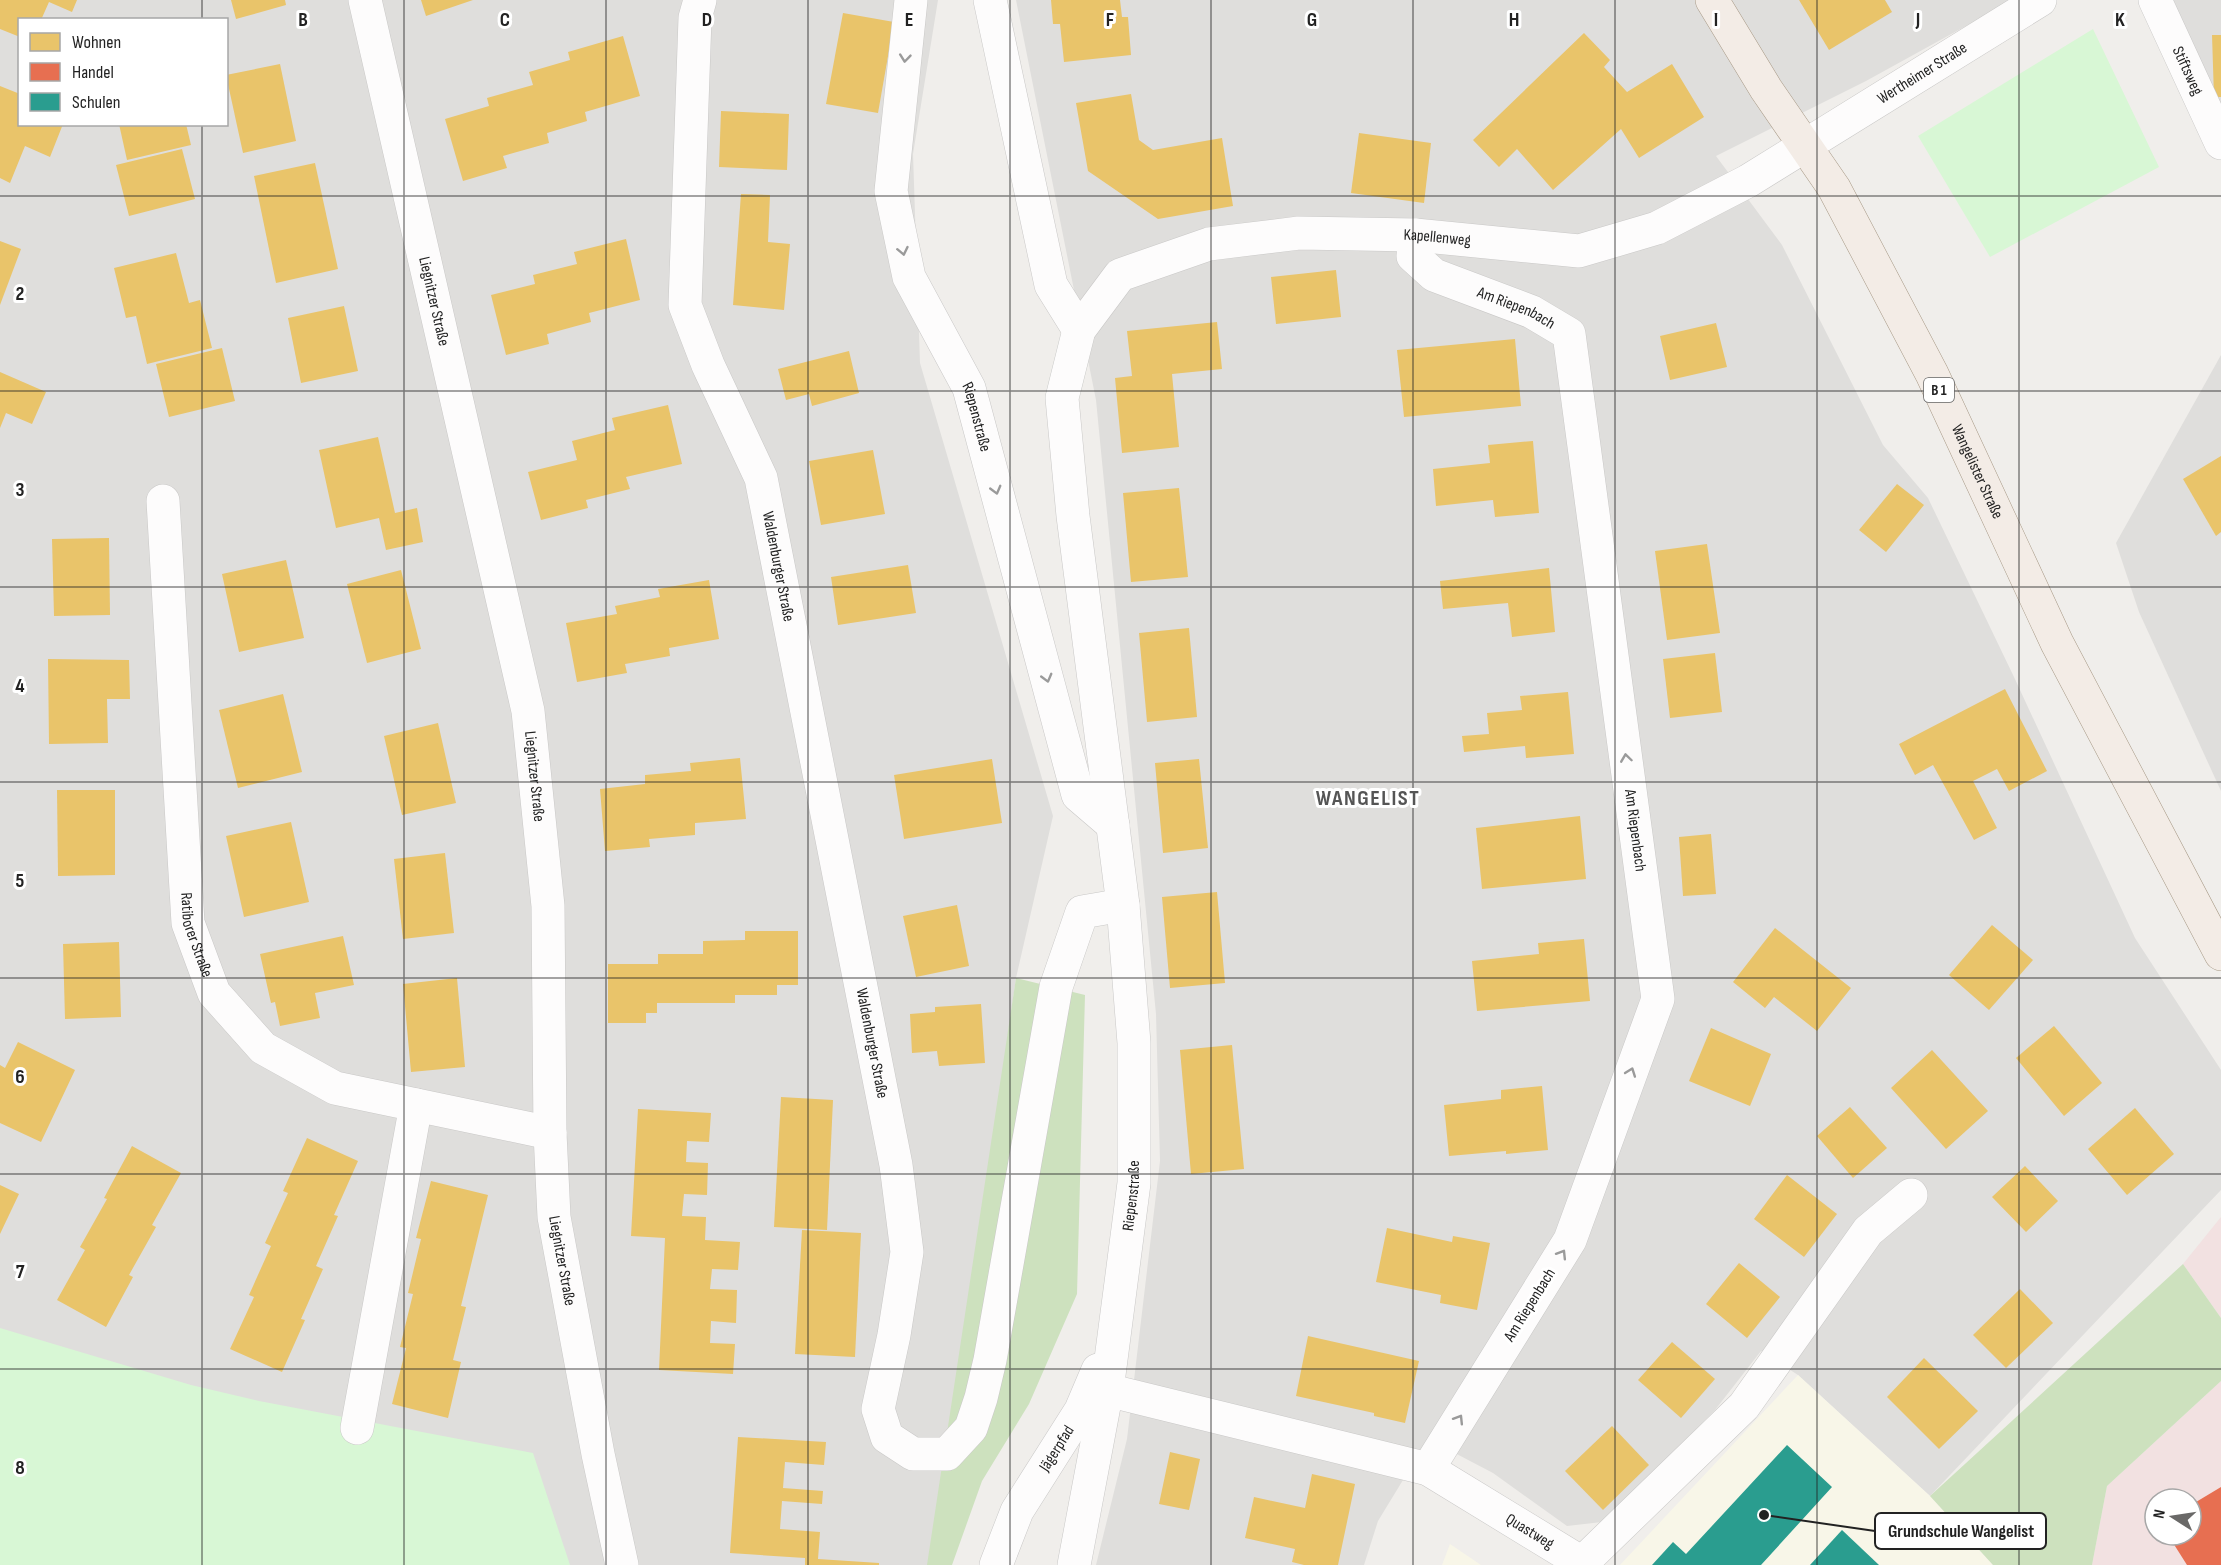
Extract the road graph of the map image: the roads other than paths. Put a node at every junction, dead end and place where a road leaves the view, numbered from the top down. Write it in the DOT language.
graph roads {
  1 [pos="365,0"];
  2 [pos="700,0"];
  3 [pos="911,0"];
  4 [pos="990,0"];
  5 [pos="1712,0"];
  6 [pos="2040,0"];
  7 [pos="2155,0"];
  8 [pos="2221,143"];
  9 [pos="1804,146"];
  10 [pos="1414,235"];
  11 [pos="1079,330"];
  12 [pos="164,501"];
  13 [pos="1113,825"];
  14 [pos="1123,905"];
  15 [pos="2221,954"];
  16 [pos="416,1105"];
  17 [pos="550,1133"];
  18 [pos="1911,1195"];
  19 [pos="1115,1330"];
  20 [pos="1107,1390"];
  21 [pos="357,1428"];
  22 [pos="1428,1469"];
  23 [pos="622,1565"];
  24 [pos="996,1565"];
  25 [pos="1074,1565"];
  1 -- 17 [label="street, Liegnitzer Straße"];
  2 -- 14 [label="street, Waldenburger Straße"];
  3 -- 13 [label="street, Riepenstraße, one-way"];
  4 -- 11 [label="street"];
  5 -- 9 [label="main road, Wangelister Straße / B 1"];
  6 -- 9 [label="street, Wertheimer Straße"];
  7 -- 8 [label="street, Stiftsweg"];
  9 -- 10 [label="street, Kapellenweg"];
  9 -- 15 [label="main road, Wangelister Straße / B 1"];
  10 -- 11 [label="street, Kapellenweg"];
  22 -- 10 [label="street, Am Riepenbach, one-way"];
  11 -- 13 [label="street, Riepenstraße"];
  12 -- 16 [label="street, Ratiborer Straße"];
  13 -- 14 [label="street, Riepenstraße"];
  14 -- 19 [label="street, Riepenstraße"];
  16 -- 17 [label="street, Ratiborer Straße"];
  16 -- 21 [label="street"];
  17 -- 23 [label="street, Liegnitzer Straße"];
  18 -- 22 [label="street, Quastweg"];
  19 -- 20 [label="street, Riepenstraße"];
  19 -- 24 [label="street, Jägerpfad"];
  20 -- 22 [label="street, Quastweg"];
  20 -- 25 [label="street, Riepenstraße"];
}
